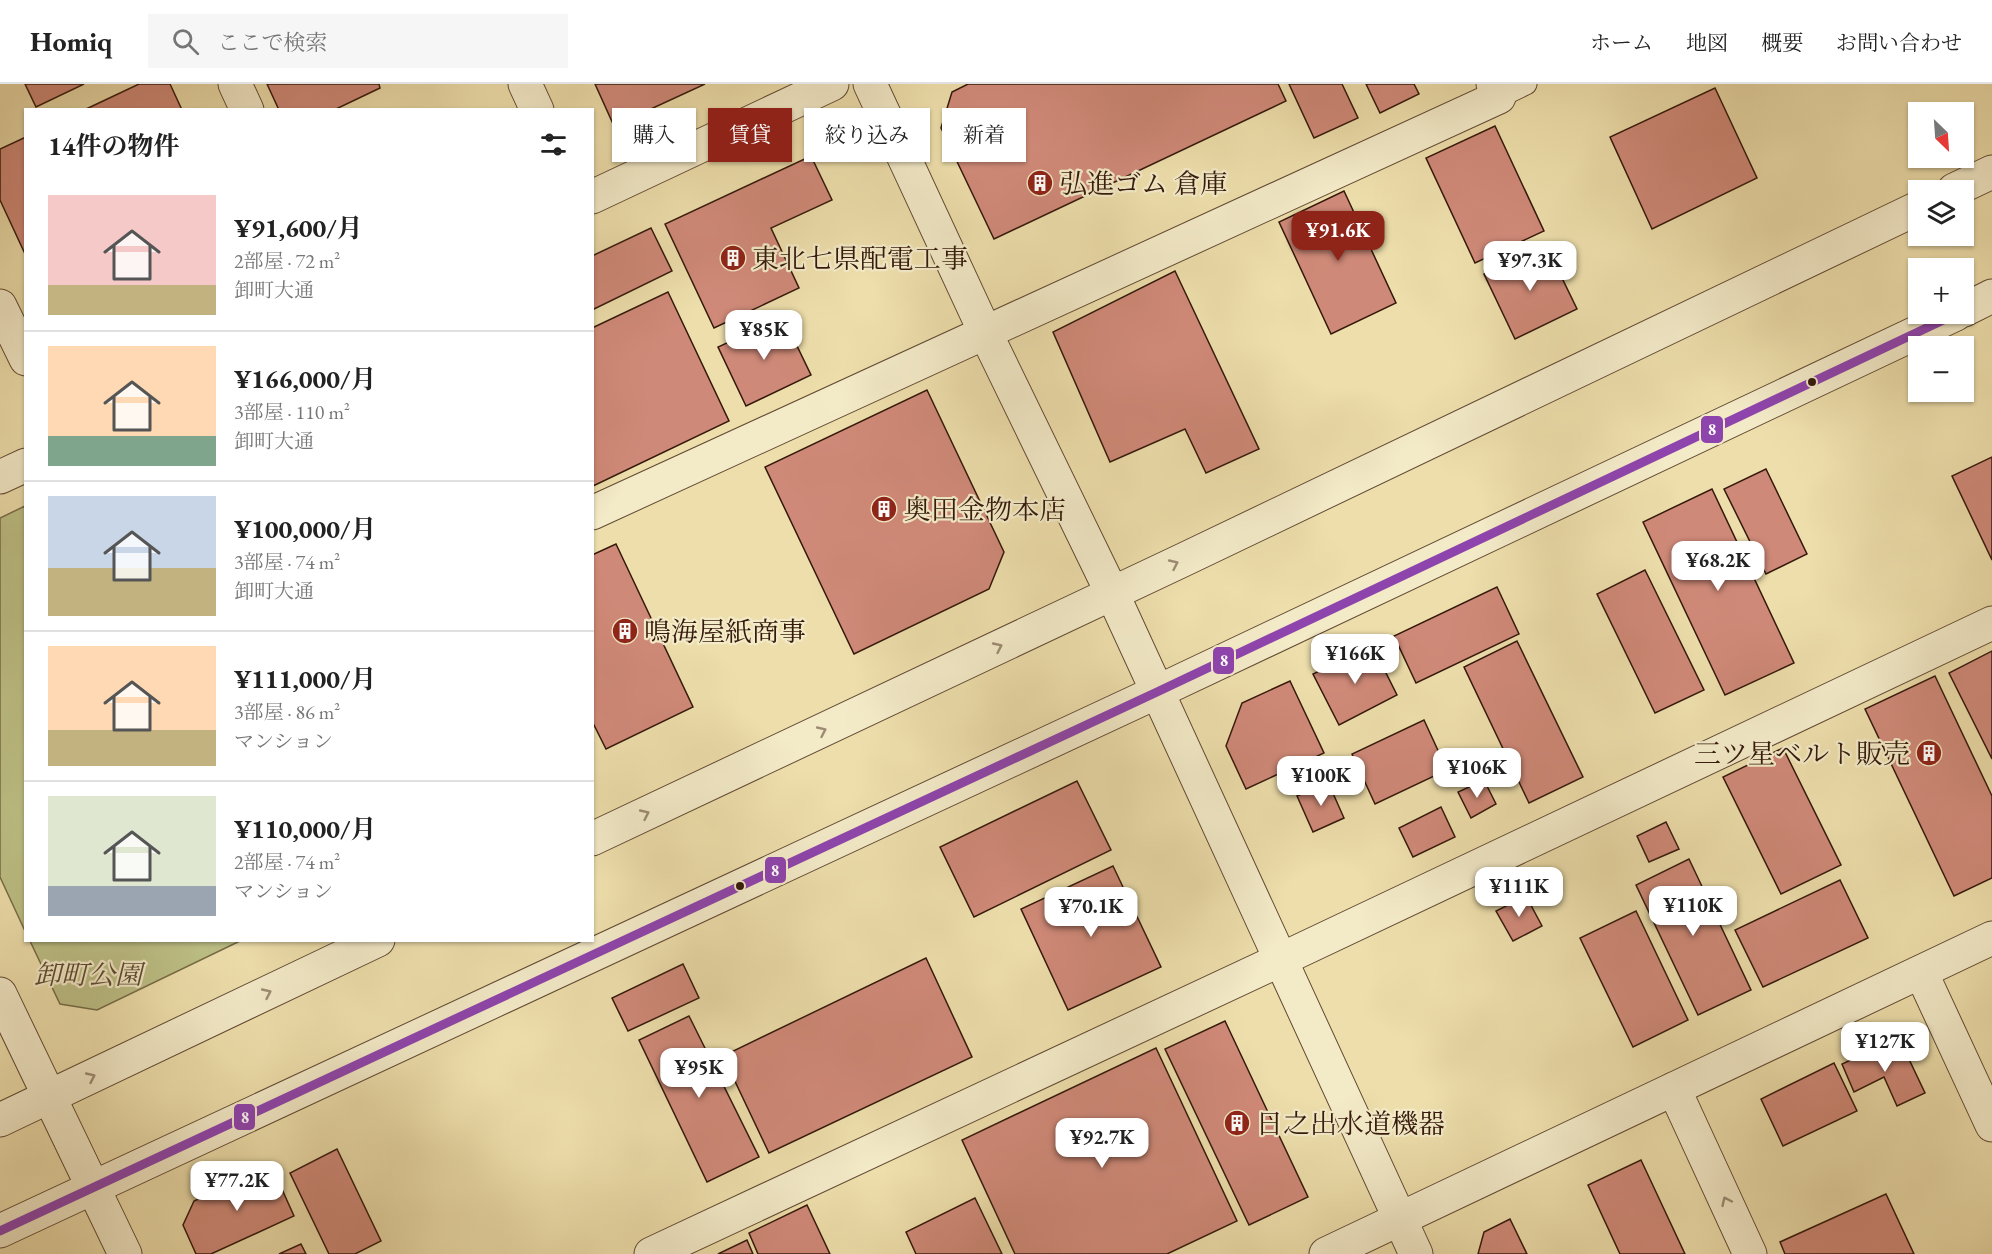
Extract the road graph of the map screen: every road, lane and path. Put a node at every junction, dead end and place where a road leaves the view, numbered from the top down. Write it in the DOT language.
graph roads {
  1 [pos="235,84"];
  2 [pos="525,84"];
  3 [pos="832,84"];
  4 [pos="870,84"];
  5 [pos="1506,88"];
  6 [pos="246,108"];
  7 [pos="536,108"];
  8 [pos="1992,172"];
  9 [pos="1974,181"];
  10 [pos="594,196"];
  11 [pos="1908,213"];
  12 [pos="1992,296"];
  13 [pos="1974,305"];
  14 [pos="0,306"];
  15 [pos="1935,324"];
  16 [pos="986,334"];
  17 [pos="24,355"];
  18 [pos="24,466"];
  19 [pos="0,477"];
  20 [pos="594,512"];
  21 [pos="1112,593"];
  22 [pos="1992,623"];
  23 [pos="1157,692"];
  24 [pos="594,838"];
  25 [pos="1992,938"];
  26 [pos="374,942"];
  27 [pos="1280,960"];
  28 [pos="1921,972"];
  29 [pos="0,994"];
  30 [pos="1674,1089"];
  31 [pos="49,1096"];
  32 [pos="0,1120"];
  33 [pos="1992,1125"];
  34 [pos="93,1187"];
  35 [pos="1400,1220"];
  36 [pos="0,1231"];
  37 [pos="125,1254"];
  38 [pos="651,1254"];
  39 [pos="1326,1254"];
  40 [pos="1416,1254"];
  41 [pos="1750,1254"];
  1 -- 6 [label="street"];
  2 -- 7 [label="street"];
  3 -- 10 [label="street"];
  4 -- 16 [label="street"];
  5 -- 16 [label="street"];
  8 -- 9 [label="street"];
  21 -- 11 [label="street, one-way"];
  12 -- 13 [label="street"];
  14 -- 17 [label="street"];
  15 -- 23 [label="street"];
  16 -- 20 [label="street"];
  16 -- 21 [label="street"];
  18 -- 19 [label="street"];
  21 -- 23 [label="street"];
  24 -- 21 [label="street, one-way"];
  22 -- 27 [label="street"];
  23 -- 27 [label="street"];
  23 -- 34 [label="street"];
  25 -- 28 [label="street"];
  31 -- 26 [label="street, one-way"];
  27 -- 35 [label="street"];
  27 -- 38 [label="street"];
  28 -- 30 [label="street"];
  28 -- 33 [label="street"];
  29 -- 31 [label="street"];
  30 -- 35 [label="street"];
  41 -- 30 [label="street, one-way"];
  31 -- 32 [label="street"];
  31 -- 34 [label="street"];
  34 -- 36 [label="street"];
  34 -- 37 [label="street"];
  35 -- 39 [label="street"];
  35 -- 40 [label="street"];
}
